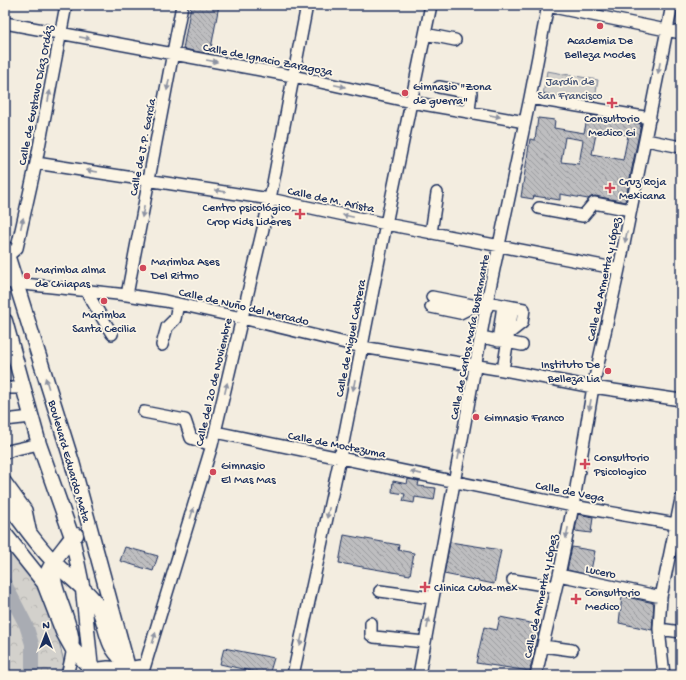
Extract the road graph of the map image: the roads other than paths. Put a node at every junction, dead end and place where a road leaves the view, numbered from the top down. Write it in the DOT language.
graph roads {
  1 [pos="66,5"];
  2 [pos="182,5"];
  3 [pos="307,5"];
  4 [pos="431,5"];
  5 [pos="546,5"];
  6 [pos="672,5"];
  7 [pos="5,23"];
  8 [pos="667,30"];
  9 [pos="61,33"];
  10 [pos="681,33"];
  11 [pos="425,34"];
  12 [pos="455,40"];
  13 [pos="174,55"];
  14 [pos="293,76"];
  15 [pos="439,87"];
  16 [pos="530,98"];
  17 [pos="411,102"];
  18 [pos="469,111"];
  19 [pos="650,118"];
  20 [pos="525,122"];
  21 [pos="646,140"];
  22 [pos="681,147"];
  23 [pos="36,163"];
  24 [pos="149,180"];
  25 [pos="437,193"];
  26 [pos="270,199"];
  27 [pos="539,208"];
  28 [pos="631,210"];
  29 [pos="386,224"];
  30 [pos="431,233"];
  31 [pos="500,246"];
  32 [pos="8,268"];
  33 [pos="619,269"];
  34 [pos="86,291"];
  35 [pos="127,295"];
  36 [pos="432,302"];
  37 [pos="178,304"];
  38 [pos="487,305"];
  39 [pos="242,318"];
  40 [pos="5,320"];
  41 [pos="112,334"];
  42 [pos="481,337"];
  43 [pos="504,339"];
  44 [pos="162,345"];
  45 [pos="522,345"];
  46 [pos="362,347"];
  47 [pos="10,355"];
  48 [pos="476,365"];
  49 [pos="503,370"];
  50 [pos="593,387"];
  51 [pos="5,388"];
  52 [pos="23,388"];
  53 [pos="681,400"];
  54 [pos="144,412"];
  55 [pos="31,417"];
  56 [pos="5,420"];
  57 [pos="216,432"];
  58 [pos="39,444"];
  59 [pos="212,445"];
  60 [pos="5,453"];
  61 [pos="340,458"];
  62 [pos="454,480"];
  63 [pos="5,481"];
  64 [pos="681,499"];
  65 [pos="5,501"];
  66 [pos="573,506"];
  67 [pos="678,525"];
  68 [pos="90,528"];
  69 [pos="5,534"];
  70 [pos="31,534"];
  71 [pos="72,537"];
  72 [pos="41,549"];
  73 [pos="54,562"];
  74 [pos="29,563"];
  75 [pos="559,575"];
  76 [pos="513,580"];
  77 [pos="44,583"];
  78 [pos="556,587"];
  79 [pos="83,590"];
  80 [pos="380,591"];
  81 [pos="661,597"];
  82 [pos="432,598"];
  83 [pos="371,623"];
  84 [pos="659,629"];
  85 [pos="63,632"];
  86 [pos="681,632"];
  87 [pos="425,642"];
  88 [pos="543,646"];
  89 [pos="72,648"];
  90 [pos="572,650"];
  91 [pos="144,670"];
  92 [pos="130,671"];
  93 [pos="92,672"];
  94 [pos="67,675"];
  95 [pos="293,675"];
  96 [pos="419,675"];
  97 [pos="536,675"];
  98 [pos="664,675"];
  1 -- 9 [label="street, Calle de Gustavo Díaz Ordáz"];
  2 -- 13 [label="street, Calle de J.P. García"];
  3 -- 14 [label="street, Calle del 20 de Noviembre"];
  4 -- 11 [label="street, Calle de Miguel Cabrera"];
  5 -- 8 [label="street"];
  5 -- 16 [label="street, Calle de Carlos María Bustamante"];
  6 -- 8 [label="street, Calle de Armenta y López"];
  7 -- 9 [label="street, Calle de Ignacio Zaragoza"];
  8 -- 10 [label="street"];
  8 -- 19 [label="street, Calle de Armenta y López, one-way"];
  9 -- 13 [label="street, Calle de Ignacio Zaragoza, one-way"];
  23 -- 9 [label="street, Calle de Gustavo Díaz Ordáz, one-way"];
  11 -- 12 [label="street"];
  11 -- 17 [label="street, Calle de Miguel Cabrera"];
  13 -- 14 [label="street, Calle de Ignacio Zaragoza, one-way"];
  13 -- 24 [label="street, Calle de J.P. García, one-way"];
  14 -- 17 [label="street, Calle de Ignacio Zaragoza, one-way"];
  14 -- 26 [label="street, Calle del 20 de Noviembre"];
  15 -- 18 [label="street"];
  16 -- 19 [label="street"];
  16 -- 20 [label="street, Calle de Carlos María Bustamante"];
  17 -- 18 [label="street, Calle de Ignacio Zaragoza"];
  17 -- 29 [label="street, Calle de Miguel Cabrera"];
  18 -- 20 [label="street, Calle de Ignacio Zaragoza, one-way"];
  19 -- 21 [label="street, Calle de Armenta y López"];
  20 -- 31 [label="street, Calle de Carlos María Bustamante"];
  21 -- 22 [label="street"];
  21 -- 28 [label="street, Calle de Armenta y López"];
  24 -- 23 [label="street, Calle de M. Arista, one-way"];
  32 -- 23 [label="street, Calle de Gustavo Díaz Ordáz, one-way"];
  26 -- 24 [label="street, Calle de M. Arista, one-way"];
  24 -- 35 [label="street, Calle de J.P. García, one-way"];
  25 -- 30 [label="street"];
  29 -- 26 [label="street, Calle de M. Arista, one-way"];
  26 -- 39 [label="street, Calle del 20 de Noviembre"];
  27 -- 28 [label="street"];
  28 -- 33 [label="street, Calle de Armenta y López, one-way"];
  29 -- 30 [label="street, Calle de M. Arista"];
  29 -- 46 [label="street, Calle de Miguel Cabrera"];
  30 -- 31 [label="street, Calle de M. Arista"];
  31 -- 33 [label="street, Calle de M. Arista"];
  31 -- 38 [label="street, Calle de Carlos María Bustamante"];
  32 -- 34 [label="street, Calle de Nuño del Mercado"];
  68 -- 32 [label="main road, Boulevard Eduardo Mata, one-way"];
  33 -- 50 [label="street, Calle de Armenta y López"];
  34 -- 35 [label="street, Calle de Nuño del Mercado"];
  34 -- 41 [label="street"];
  35 -- 37 [label="street, Calle de Nuño del Mercado"];
  36 -- 38 [label="street"];
  37 -- 39 [label="street, Calle de Nuño del Mercado"];
  37 -- 44 [label="street"];
  38 -- 42 [label="street, Calle de Carlos María Bustamante"];
  38 -- 43 [label="street"];
  39 -- 46 [label="street, Calle de Nuño del Mercado"];
  57 -- 39 [label="street, Calle del 20 de Noviembre, one-way"];
  40 -- 47 [label="main road, Boulevard Eduardo Mata"];
  42 -- 43 [label="street"];
  42 -- 48 [label="street, Calle de Carlos María Bustamante"];
  43 -- 45 [label="street"];
  43 -- 49 [label="street"];
  46 -- 48 [label="street, Calle de Nuño del Mercado"];
  46 -- 61 [label="street, Calle de Miguel Cabrera, one-way"];
  47 -- 52 [label="main road, Boulevard Eduardo Mata"];
  48 -- 49 [label="street, Calle de Nuño del Mercado"];
  62 -- 48 [label="street, Calle de Carlos María Bustamante, one-way"];
  49 -- 50 [label="street, Calle de Nuño del Mercado"];
  50 -- 53 [label="street, Calle de Nuño del Mercado"];
  50 -- 66 [label="street, Calle de Armenta y López, one-way"];
  51 -- 52 [label="street"];
  52 -- 55 [label="main road, Boulevard Eduardo Mata"];
  54 -- 59 [label="street"];
  55 -- 56 [label="street"];
  55 -- 58 [label="main road, Boulevard Eduardo Mata"];
  57 -- 59 [label="street, Calle del 20 de Noviembre"];
  57 -- 61 [label="street, Calle de Moctezuma"];
  58 -- 60 [label="street"];
  58 -- 71 [label="main road, Boulevard Eduardo Mata"];
  91 -- 59 [label="street, Calle del 20 de Noviembre, one-way"];
  62 -- 61 [label="street, Calle de Moctezuma, one-way"];
  61 -- 95 [label="street, Calle de Miguel Cabrera, one-way"];
  62 -- 66 [label="street, Calle de Vega"];
  62 -- 82 [label="street, Calle de Carlos María Bustamante"];
  63 -- 70 [label="street"];
  64 -- 67 [label="street"];
  65 -- 70 [label="main road"];
  66 -- 67 [label="street, Calle de Vega"];
  66 -- 75 [label="street, Calle de Armenta y López, one-way"];
  67 -- 81 [label="street"];
  68 -- 71 [label="main road"];
  68 -- 92 [label="main road, Boulevard Eduardo Mata"];
  69 -- 74 [label="main road"];
  70 -- 72 [label="main road"];
  71 -- 73 [label="main road"];
  71 -- 79 [label="main road, Boulevard Eduardo Mata"];
  72 -- 73 [label="main road"];
  72 -- 74 [label="main road"];
  73 -- 77 [label="main road"];
  73 -- 79 [label="main road"];
  73 -- 89 [label="street"];
  74 -- 77 [label="main road"];
  75 -- 78 [label="street, Calle de Armenta y López"];
  75 -- 81 [label="street, Lucero"];
  76 -- 78 [label="street"];
  77 -- 85 [label="main road"];
  78 -- 88 [label="street, Calle de Armenta y López"];
  79 -- 92 [label="main road"];
  79 -- 93 [label="main road, Boulevard Eduardo Mata"];
  80 -- 82 [label="street"];
  81 -- 84 [label="street"];
  87 -- 82 [label="street, Calle de Carlos María Bustamante, one-way"];
  83 -- 87 [label="street"];
  84 -- 86 [label="street"];
  84 -- 98 [label="street"];
  85 -- 89 [label="main road"];
  85 -- 94 [label="street"];
  87 -- 96 [label="street, Calle de Carlos María Bustamante"];
  88 -- 90 [label="street"];
  88 -- 97 [label="street, Calle de Armenta y López"];
  89 -- 93 [label="main road"];
  89 -- 94 [label="street"];
  91 -- 92 [label="street, Calle del 20 de Noviembre"];
  92 -- 93 [label="street, Calle del 20 de Noviembre"];
}
